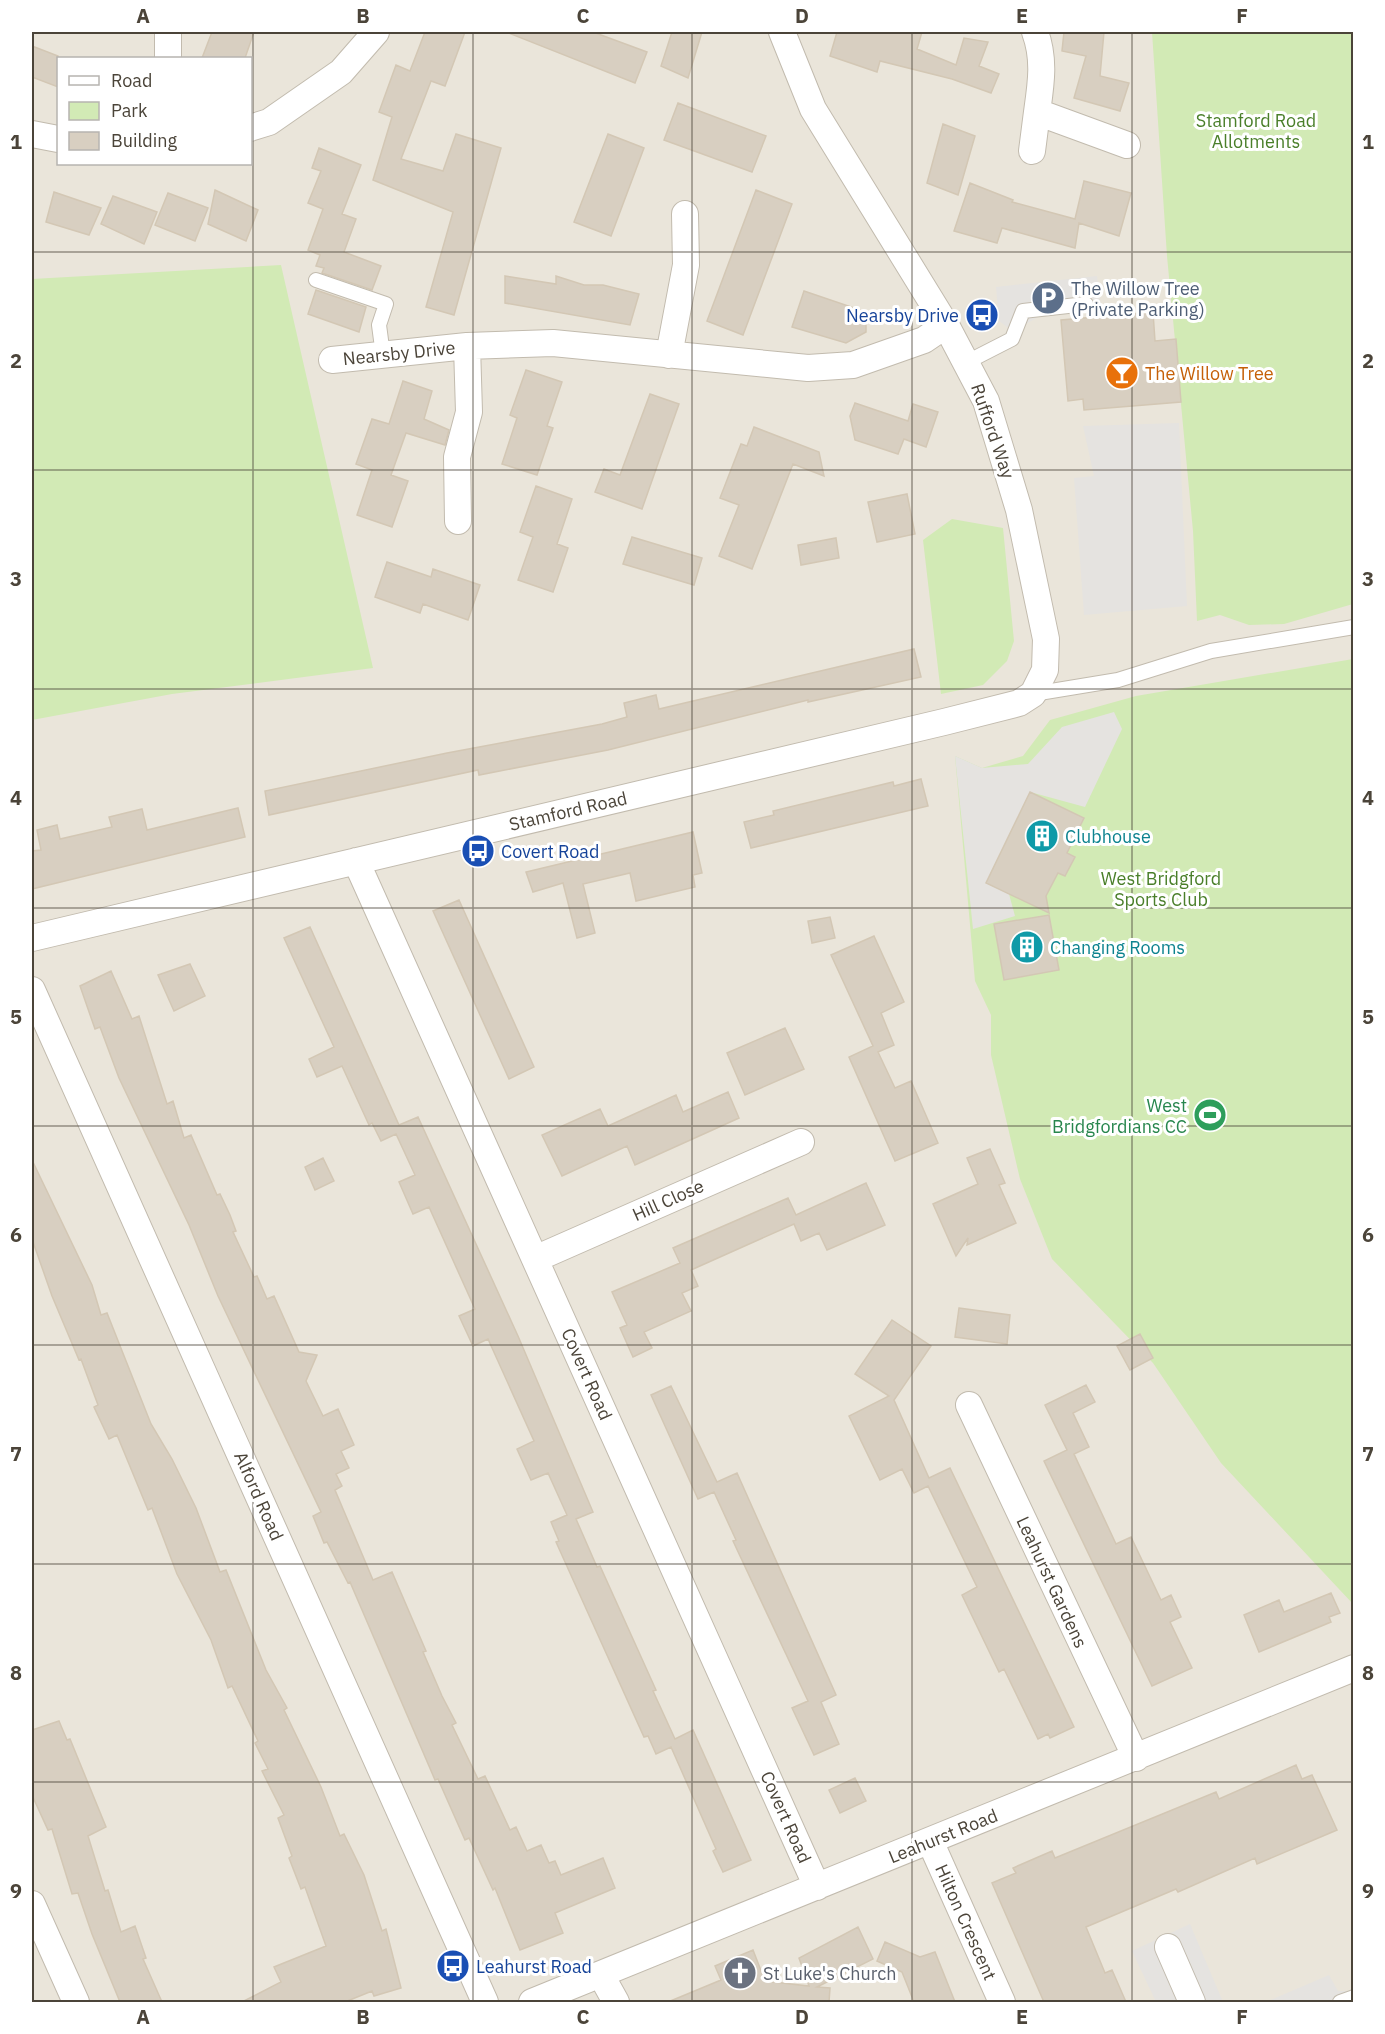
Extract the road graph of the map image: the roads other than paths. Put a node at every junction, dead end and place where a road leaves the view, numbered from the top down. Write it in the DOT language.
graph roads {
  1 [pos="168,32"];
  2 [pos="376,32"];
  3 [pos="782,32"];
  4 [pos="1035,32"];
  5 [pos="168,57"];
  6 [pos="1037,112"];
  7 [pos="252,127"];
  8 [pos="32,134"];
  9 [pos="57,139"];
  10 [pos="1127,145"];
  11 [pos="1032,151"];
  12 [pos="685,214"];
  13 [pos="316,279"];
  14 [pos="1086,304"];
  15 [pos="946,325"];
  16 [pos="466,346"];
  17 [pos="383,355"];
  18 [pos="669,355"];
  19 [pos="332,360"];
  20 [pos="967,362"];
  21 [pos="458,521"];
  22 [pos="1353,627"];
  23 [pos="1033,694"];
  24 [pos="356,861"];
  25 [pos="32,938"];
  26 [pos="32,990"];
  27 [pos="801,1142"];
  28 [pos="535,1258"];
  29 [pos="969,1405"];
  30 [pos="1353,1668"];
  31 [pos="1136,1758"];
  32 [pos="930,1841"];
  33 [pos="817,1887"];
  34 [pos="32,1904"];
  35 [pos="1168,1947"];
  36 [pos="601,1975"];
  37 [pos="1353,1997"];
  38 [pos="76,2002"];
  39 [pos="486,2002"];
  40 [pos="532,2002"];
  41 [pos="616,2002"];
  42 [pos="1002,2002"];
  43 [pos="1192,2002"];
  44 [pos="1341,2002"];
  1 -- 5 [label="street"];
  2 -- 7 [label="street"];
  3 -- 15 [label="street, Rufford Way"];
  4 -- 6 [label="street"];
  6 -- 10 [label="street"];
  6 -- 11 [label="street"];
  8 -- 9 [label="street"];
  12 -- 18 [label="street"];
  13 -- 17 [label="lane"];
  14 -- 20 [label="lane"];
  15 -- 18 [label="street, Nearsby Drive"];
  15 -- 20 [label="street, Rufford Way"];
  16 -- 17 [label="street, Nearsby Drive"];
  16 -- 18 [label="street, Nearsby Drive"];
  16 -- 21 [label="street, Nearsby Drive"];
  17 -- 19 [label="street, Nearsby Drive"];
  20 -- 23 [label="street, Rufford Way"];
  22 -- 23 [label="lane"];
  23 -- 24 [label="street, Stamford Road"];
  24 -- 25 [label="street, Stamford Road"];
  24 -- 28 [label="street, Covert Road"];
  26 -- 39 [label="street, Alford Road"];
  27 -- 28 [label="street, Hill Close"];
  28 -- 33 [label="street, Covert Road"];
  29 -- 31 [label="street, Leahurst Gardens"];
  30 -- 31 [label="street, Leahurst Road"];
  31 -- 32 [label="street, Leahurst Road"];
  32 -- 33 [label="street, Leahurst Road"];
  32 -- 42 [label="street, Hilton Crescent"];
  33 -- 36 [label="street, Leahurst Road"];
  34 -- 38 [label="street"];
  35 -- 43 [label="street"];
  36 -- 40 [label="street, Leahurst Road"];
  36 -- 41 [label="street"];
  37 -- 44 [label="lane"];
}
